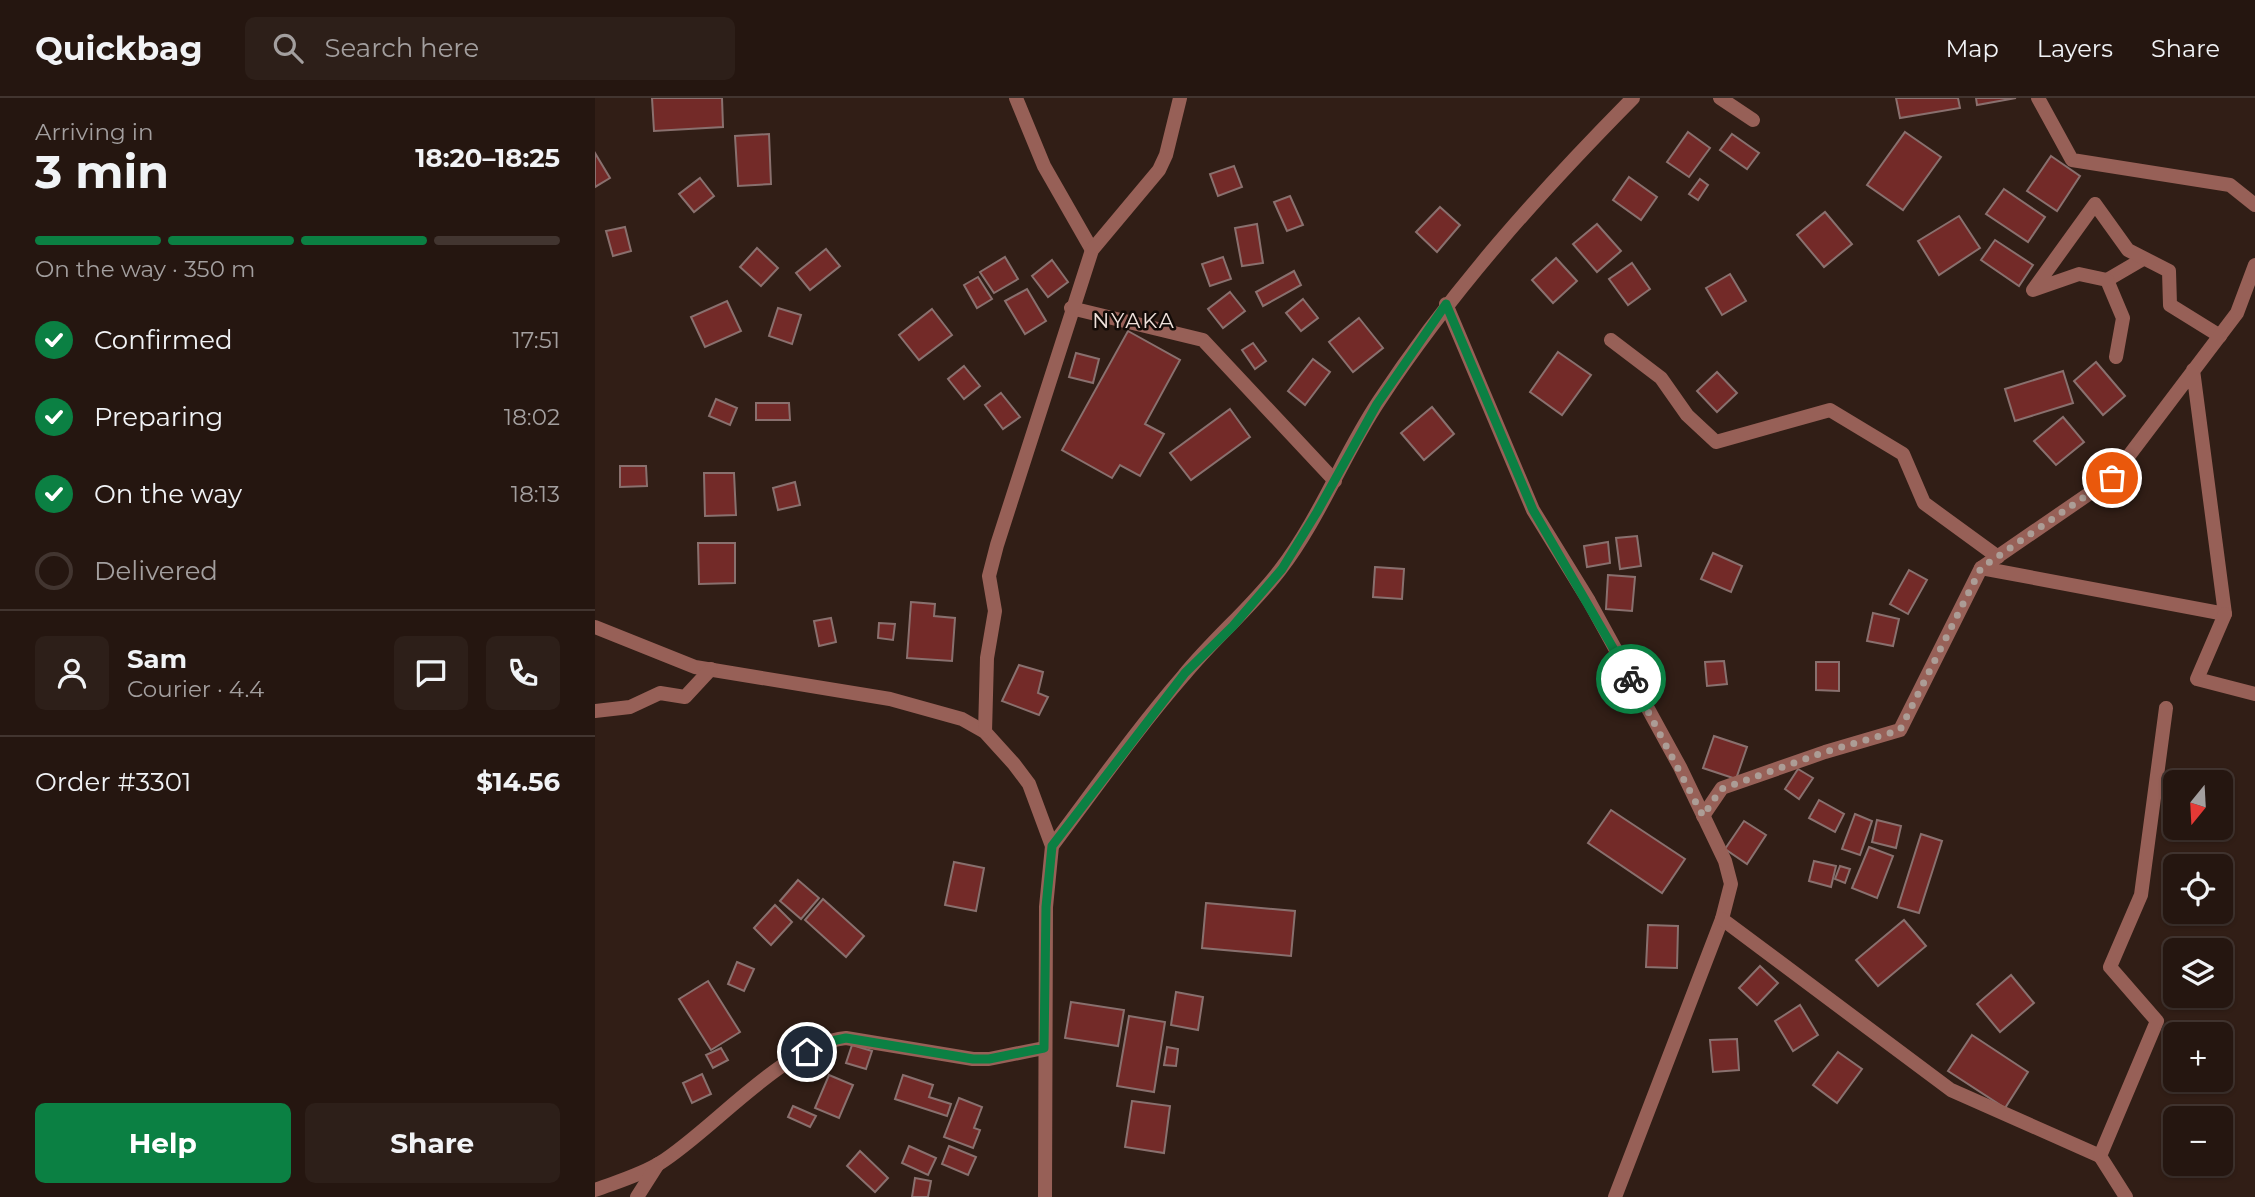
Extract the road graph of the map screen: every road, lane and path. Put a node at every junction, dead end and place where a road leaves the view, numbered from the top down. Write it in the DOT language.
graph roads {
  1 [pos="1016,98"];
  2 [pos="1180,98"];
  3 [pos="1633,98"];
  4 [pos="1720,98"];
  5 [pos="2038,98"];
  6 [pos="1753,120"];
  7 [pos="2255,205"];
  8 [pos="1092,250"];
  9 [pos="2143,259"];
  10 [pos="2255,265"];
  11 [pos="2107,280"];
  12 [pos="1446,304"];
  13 [pos="1071,308"];
  14 [pos="2220,336"];
  15 [pos="1612,340"];
  16 [pos="2116,357"];
  17 [pos="2193,370"];
  18 [pos="1335,481"];
  19 [pos="1998,556"];
  20 [pos="1981,568"];
  21 [pos="2225,614"];
  22 [pos="595,627"];
  23 [pos="711,669"];
  24 [pos="2255,694"];
  25 [pos="2166,708"];
  26 [pos="595,711"];
  27 [pos="985,732"];
  28 [pos="1703,816"];
  29 [pos="1052,846"];
  30 [pos="1722,919"];
  31 [pos="1044,1048"];
  32 [pos="2100,1156"];
  33 [pos="658,1164"];
  34 [pos="595,1190"];
  35 [pos="1618,1194"];
  36 [pos="638,1197"];
  37 [pos="1045,1197"];
  38 [pos="2126,1197"];
  1 -- 8 [label="street"];
  2 -- 8 [label="street"];
  3 -- 12 [label="street"];
  4 -- 6 [label="street"];
  5 -- 7 [label="street"];
  8 -- 13 [label="street"];
  9 -- 11 [label="street"];
  9 -- 11 [label="street"];
  9 -- 14 [label="street"];
  10 -- 14 [label="street"];
  11 -- 16 [label="street"];
  12 -- 18 [label="street"];
  12 -- 28 [label="street"];
  13 -- 18 [label="street"];
  13 -- 27 [label="street"];
  14 -- 17 [label="street"];
  15 -- 19 [label="street"];
  17 -- 19 [label="street"];
  17 -- 21 [label="street"];
  18 -- 29 [label="street"];
  19 -- 20 [label="street"];
  20 -- 21 [label="street"];
  20 -- 28 [label="street"];
  21 -- 24 [label="street"];
  22 -- 23 [label="street"];
  23 -- 26 [label="street"];
  23 -- 27 [label="street"];
  25 -- 32 [label="street"];
  27 -- 29 [label="street"];
  28 -- 30 [label="street"];
  29 -- 31 [label="street"];
  30 -- 32 [label="street"];
  30 -- 35 [label="street"];
  31 -- 33 [label="street"];
  31 -- 37 [label="street"];
  32 -- 38 [label="street"];
  33 -- 34 [label="street"];
  33 -- 36 [label="street"];
}
